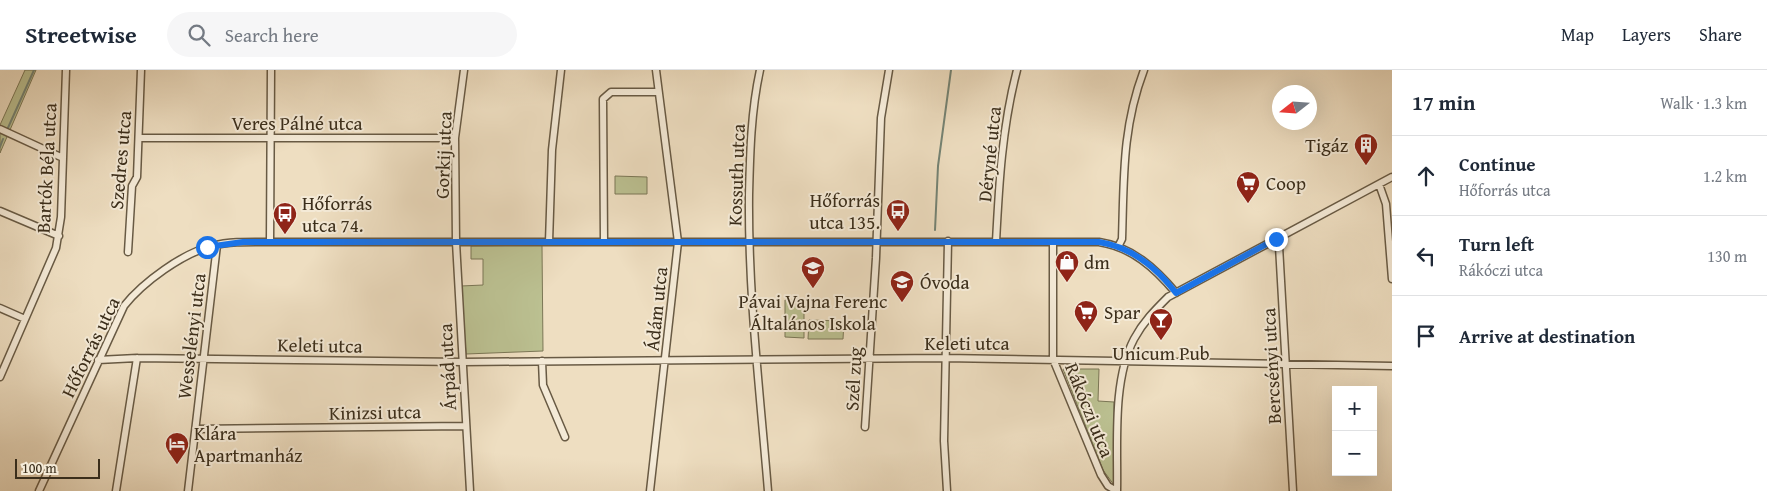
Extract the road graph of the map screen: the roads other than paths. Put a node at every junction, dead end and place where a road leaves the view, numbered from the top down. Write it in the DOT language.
graph roads {
  1 [pos="66,70"];
  2 [pos="141,70"];
  3 [pos="271,70"];
  4 [pos="464,70"];
  5 [pos="561,70"];
  6 [pos="656,70"];
  7 [pos="760,70"];
  8 [pos="889,70"];
  9 [pos="1017,70"];
  10 [pos="1144,70"];
  11 [pos="658,92"];
  12 [pos="0,129"];
  13 [pos="140,138"];
  14 [pos="455,138"];
  15 [pos="270,139"];
  16 [pos="63,158"];
  17 [pos="1392,177"];
  18 [pos="1379,184"];
  19 [pos="0,211"];
  20 [pos="58,236"];
  21 [pos="1276,239"];
  22 [pos="948,241"];
  23 [pos="270,242"];
  24 [pos="456,242"];
  25 [pos="549,242"];
  26 [pos="604,242"];
  27 [pos="678,242"];
  28 [pos="749,242"];
  29 [pos="875,242"];
  30 [pos="996,242"];
  31 [pos="1053,242"];
  32 [pos="218,244"];
  33 [pos="1118,247"];
  34 [pos="128,252"];
  35 [pos="1392,279"];
  36 [pos="1176,293"];
  37 [pos="0,308"];
  38 [pos="25,319"];
  39 [pos="137,358"];
  40 [pos="945,358"];
  41 [pos="202,359"];
  42 [pos="868,359"];
  43 [pos="1053,359"];
  44 [pos="98,360"];
  45 [pos="758,360"];
  46 [pos="542,361"];
  47 [pos="666,361"];
  48 [pos="1124,361"];
  49 [pos="463,362"];
  50 [pos="3,363"];
  51 [pos="1286,364"];
  52 [pos="1392,366"];
  53 [pos="0,377"];
  54 [pos="465,426"];
  55 [pos="865,427"];
  56 [pos="196,429"];
  57 [pos="565,437"];
  58 [pos="39,491"];
  59 [pos="116,491"];
  60 [pos="188,491"];
  61 [pos="470,491"];
  62 [pos="650,491"];
  63 [pos="768,491"];
  64 [pos="947,491"];
  65 [pos="1293,491"];
  1 -- 16 [label="street, Bartók Béla utca"];
  2 -- 13 [label="street, Szedres utca"];
  3 -- 15 [label="street"];
  4 -- 14 [label="street, Gorkij utca"];
  5 -- 25 [label="street"];
  6 -- 11 [label="street, Ádám utca"];
  7 -- 28 [label="street, Kossuth utca"];
  8 -- 29 [label="street, Szél zug"];
  9 -- 30 [label="street, Déryné utca"];
  10 -- 33 [label="street"];
  11 -- 26 [label="street"];
  11 -- 27 [label="street, Ádám utca"];
  12 -- 16 [label="street"];
  13 -- 15 [label="street, Veres Pálné utca"];
  13 -- 34 [label="street, Szedres utca"];
  14 -- 15 [label="street, Veres Pálné utca"];
  14 -- 24 [label="street, Gorkij utca"];
  15 -- 23 [label="street"];
  16 -- 20 [label="street, Bartók Béla utca"];
  17 -- 18 [label="street, Rákóczi utca"];
  18 -- 21 [label="street, Rákóczi utca"];
  18 -- 35 [label="street"];
  19 -- 20 [label="street"];
  20 -- 38 [label="street, Bartók Béla utca"];
  21 -- 36 [label="street, Rákóczi utca"];
  21 -- 51 [label="street, Bercsényi utca"];
  22 -- 29 [label="street, Hőforrás utca"];
  22 -- 30 [label="street, Hőforrás utca"];
  22 -- 40 [label="street"];
  23 -- 24 [label="street, Hőforrás utca"];
  23 -- 32 [label="street, Hőforrás utca"];
  24 -- 25 [label="street, Hőforrás utca"];
  24 -- 49 [label="street, Árpád utca"];
  25 -- 26 [label="street, Hőforrás utca"];
  26 -- 27 [label="street, Hőforrás utca"];
  27 -- 28 [label="street, Hőforrás utca"];
  27 -- 47 [label="street, Ádám utca"];
  28 -- 29 [label="street, Hőforrás utca"];
  28 -- 45 [label="street, Kossuth utca"];
  29 -- 42 [label="street, Szél zug"];
  30 -- 31 [label="street, Hőforrás utca"];
  31 -- 33 [label="street, Hőforrás utca"];
  31 -- 43 [label="street, Rákóczi utca"];
  32 -- 41 [label="street, Wesselényi utca"];
  32 -- 44 [label="street, Hőforrás utca"];
  33 -- 36 [label="street, Hőforrás utca"];
  36 -- 48 [label="street, Rákóczi utca"];
  37 -- 38 [label="street"];
  38 -- 50 [label="street, Bartók Béla utca"];
  39 -- 41 [label="street, Keleti utca"];
  39 -- 44 [label="street, Keleti utca"];
  39 -- 59 [label="street"];
  40 -- 42 [label="street, Keleti utca"];
  40 -- 43 [label="street, Keleti utca"];
  40 -- 64 [label="street"];
  41 -- 49 [label="street, Keleti utca"];
  41 -- 56 [label="street, Wesselényi utca"];
  42 -- 45 [label="street, Keleti utca"];
  42 -- 55 [label="street, Szél zug"];
  43 -- 48 [label="street, Keleti utca"];
  43 -- 48 [label="street, Rákóczi utca"];
  44 -- 58 [label="street, Hőforrás utca"];
  45 -- 47 [label="street, Keleti utca"];
  45 -- 63 [label="street, Kossuth utca"];
  46 -- 47 [label="street, Keleti utca"];
  46 -- 49 [label="street, Keleti utca"];
  46 -- 57 [label="street"];
  47 -- 62 [label="street, Ádám utca"];
  48 -- 51 [label="street, Keleti utca"];
  49 -- 54 [label="street, Árpád utca"];
  50 -- 53 [label="street, Bartók Béla utca"];
  51 -- 52 [label="street, Keleti utca"];
  51 -- 65 [label="street, Bercsényi utca"];
  54 -- 56 [label="street, Kinizsi utca"];
  54 -- 61 [label="street, Árpád utca"];
  56 -- 60 [label="street, Wesselényi utca"];
}
